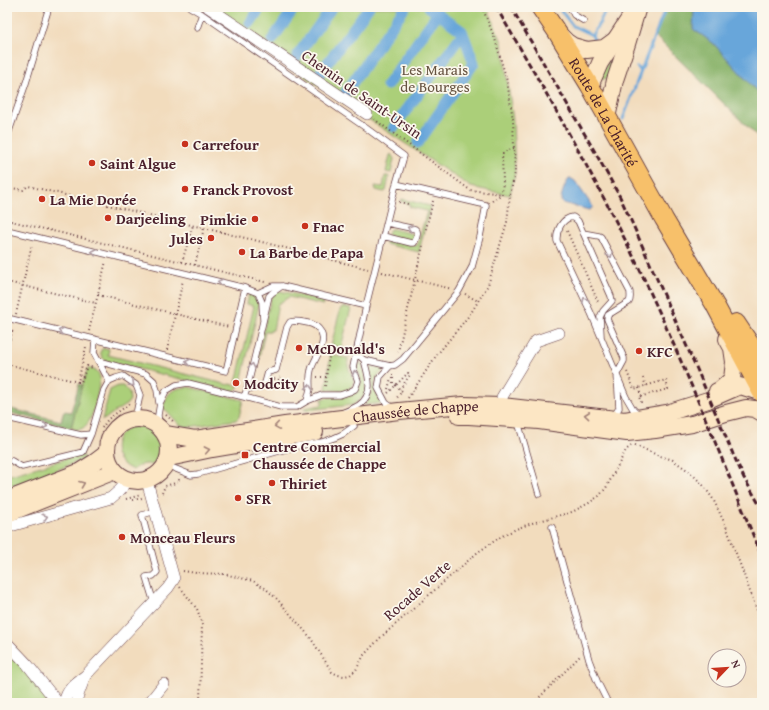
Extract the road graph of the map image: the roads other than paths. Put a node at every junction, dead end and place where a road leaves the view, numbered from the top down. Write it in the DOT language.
graph roads {
  1 [pos="49,7"];
  2 [pos="190,7"];
  3 [pos="540,7"];
  4 [pos="572,7"];
  5 [pos="637,7"];
  6 [pos="205,11"];
  7 [pos="584,22"];
  8 [pos="197,28"];
  9 [pos="557,32"];
  10 [pos="616,39"];
  11 [pos="615,80"];
  12 [pos="590,86"];
  13 [pos="367,114"];
  14 [pos="607,118"];
  15 [pos="7,137"];
  16 [pos="396,184"];
  17 [pos="664,219"];
  18 [pos="387,223"];
  19 [pos="7,230"];
  20 [pos="583,233"];
  21 [pos="383,236"];
  22 [pos="282,286"];
  23 [pos="245,288"];
  24 [pos="258,293"];
  25 [pos="366,306"];
  26 [pos="7,318"];
  27 [pos="263,320"];
  28 [pos="559,333"];
  29 [pos="601,336"];
  30 [pos="95,339"];
  31 [pos="356,353"];
  32 [pos="364,360"];
  33 [pos="98,361"];
  34 [pos="393,366"];
  35 [pos="617,374"];
  36 [pos="757,377"];
  37 [pos="109,381"];
  38 [pos="247,389"];
  39 [pos="244,397"];
  40 [pos="307,401"];
  41 [pos="160,403"];
  42 [pos="399,411"];
  43 [pos="501,412"];
  44 [pos="637,413"];
  45 [pos="667,413"];
  46 [pos="762,413"];
  47 [pos="7,418"];
  48 [pos="613,418"];
  49 [pos="135,419"];
  50 [pos="517,419"];
  51 [pos="326,420"];
  52 [pos="166,424"];
  53 [pos="354,426"];
  54 [pos="655,430"];
  55 [pos="91,434"];
  56 [pos="107,453"];
  57 [pos="12,461"];
  58 [pos="167,461"];
  59 [pos="115,471"];
  60 [pos="129,480"];
  61 [pos="147,481"];
  62 [pos="539,494"];
  63 [pos="7,500"];
  64 [pos="155,511"];
  65 [pos="7,514"];
  66 [pos="7,527"];
  67 [pos="552,527"];
  68 [pos="154,603"];
  69 [pos="7,643"];
  70 [pos="85,676"];
  71 [pos="164,684"];
  72 [pos="44,686"];
  73 [pos="69,690"];
  74 [pos="58,703"];
  75 [pos="64,703"];
  76 [pos="76,703"];
  77 [pos="149,703"];
  78 [pos="608,703"];
  1 -- 15 [label="lane"];
  2 -- 6 [label="lane"];
  3 -- 9 [label="main road, Route de La Charité"];
  4 -- 7 [label="lane"];
  5 -- 10 [label="main road"];
  5 -- 11 [label="main road"];
  6 -- 8 [label="lane"];
  6 -- 13 [label="street, Chemin de Saint-Ursin"];
  6 -- 16 [label="lane"];
  9 -- 10 [label="main road"];
  9 -- 12 [label="main road, Route de La Charité"];
  10 -- 12 [label="main road"];
  11 -- 12 [label="main road"];
  11 -- 14 [label="main road"];
  12 -- 14 [label="main road, Route de La Charité"];
  14 -- 17 [label="main road, Route de La Charité"];
  16 -- 18 [label="lane"];
  16 -- 34 [label="lane"];
  17 -- 36 [label="main road, Route de La Charité"];
  17 -- 36 [label="main road, Route de La Charité"];
  17 -- 45 [label="main road, Chaussée de Chappe"];
  18 -- 21 [label="lane"];
  21 -- 18 [label="lane, one-way"];
  23 -- 19 [label="lane, one-way"];
  20 -- 29 [label="lane"];
  29 -- 20 [label="lane, one-way"];
  20 -- 35 [label="lane, one-way"];
  21 -- 25 [label="lane"];
  22 -- 24 [label="lane"];
  22 -- 25 [label="lane"];
  22 -- 27 [label="lane"];
  23 -- 24 [label="lane"];
  23 -- 30 [label="lane, one-way"];
  24 -- 27 [label="lane"];
  25 -- 31 [label="lane"];
  30 -- 26 [label="lane, one-way"];
  38 -- 27 [label="lane, one-way"];
  28 -- 43 [label="street"];
  29 -- 35 [label="lane"];
  30 -- 33 [label="lane"];
  31 -- 32 [label="lane"];
  40 -- 31 [label="lane, one-way"];
  32 -- 34 [label="lane"];
  32 -- 51 [label="lane"];
  33 -- 37 [label="lane"];
  33 -- 41 [label="lane"];
  34 -- 42 [label="lane"];
  35 -- 44 [label="lane"];
  35 -- 48 [label="lane"];
  36 -- 45 [label="main road, Chaussée de Chappe"];
  36 -- 54 [label="main road, Chaussée de Chappe"];
  37 -- 49 [label="lane, one-way"];
  37 -- 55 [label="lane"];
  38 -- 39 [label="lane"];
  40 -- 38 [label="lane, one-way"];
  39 -- 40 [label="lane"];
  39 -- 41 [label="lane"];
  41 -- 52 [label="lane"];
  42 -- 43 [label="main road, Chaussée de Chappe"];
  42 -- 51 [label="main road, Chaussée de Chappe"];
  48 -- 43 [label="main road, Chaussée de Chappe, one-way"];
  43 -- 50 [label="main road, Chaussée de Chappe"];
  43 -- 53 [label="main road, Chaussée de Chappe"];
  44 -- 45 [label="main road, Chaussée de Chappe"];
  44 -- 48 [label="main road, Chaussée de Chappe"];
  46 -- 54 [label="main road, Chaussée de Chappe"];
  47 -- 55 [label="lane, one-way"];
  49 -- 52 [label="main road, Chaussée de Chappe"];
  49 -- 56 [label="main road"];
  50 -- 54 [label="main road, Chaussée de Chappe"];
  50 -- 62 [label="lane"];
  51 -- 52 [label="main road, Chaussée de Chappe, one-way"];
  52 -- 58 [label="main road"];
  58 -- 53 [label="main road, Chaussée de Chappe, one-way"];
  53 -- 58 [label="lane"];
  55 -- 57 [label="lane"];
  56 -- 59 [label="main road"];
  56 -- 63 [label="main road"];
  58 -- 61 [label="main road"];
  59 -- 60 [label="main road"];
  65 -- 59 [label="main road, one-way"];
  60 -- 61 [label="main road"];
  66 -- 60 [label="street, one-way"];
  61 -- 64 [label="street"];
  64 -- 68 [label="street"];
  64 -- 68 [label="lane"];
  67 -- 78 [label="lane"];
  68 -- 70 [label="street"];
  69 -- 72 [label="street"];
  70 -- 73 [label="street"];
  70 -- 76 [label="street"];
  71 -- 77 [label="street"];
  72 -- 73 [label="street"];
  72 -- 74 [label="street"];
  73 -- 75 [label="street"];
}
